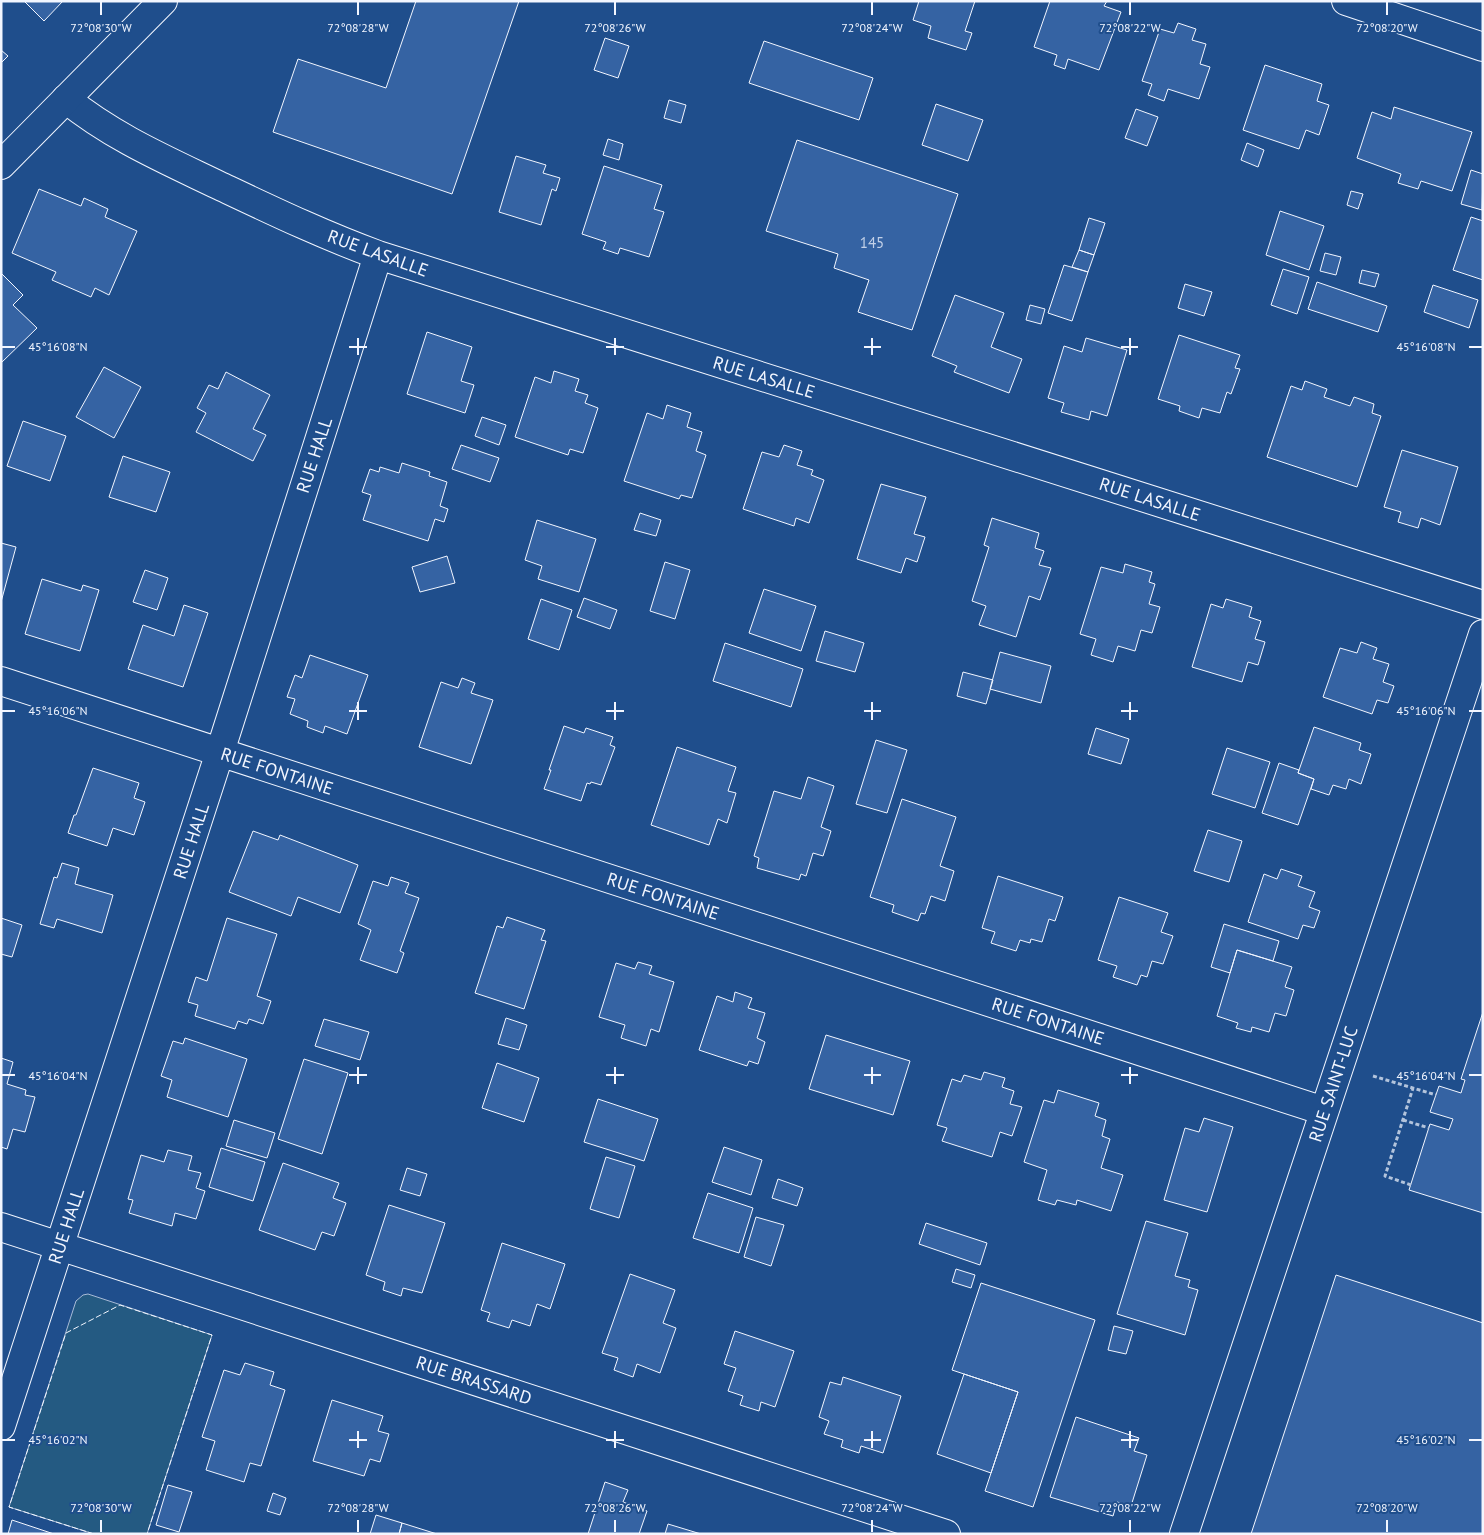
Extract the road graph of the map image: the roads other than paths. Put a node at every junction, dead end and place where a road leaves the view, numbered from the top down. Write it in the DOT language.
graph roads {
  1 [pos="163,1"];
  2 [pos="1346,1"];
  3 [pos="1483,47"];
  4 [pos="66,99"];
  5 [pos="1,165"];
  6 [pos="378,255"];
  7 [pos="1483,605"];
  8 [pos="1483,634"];
  9 [pos="1,681"];
  10 [pos="220,752"];
  11 [pos="1324,1110"];
  12 [pos="1,1227"];
  13 [pos="60,1246"];
  14 [pos="1,1426"];
  15 [pos="946,1534"];
  16 [pos="1184,1534"];
  1 -- 4 [label="street"];
  2 -- 3 [label="street"];
  4 -- 5 [label="street"];
  4 -- 6 [label="street, RUE LASALLE"];
  6 -- 7 [label="street, RUE LASALLE"];
  6 -- 10 [label="street, RUE HALL"];
  8 -- 11 [label="street, RUE SAINT-LUC"];
  9 -- 10 [label="street, RUE FONTAINE"];
  10 -- 11 [label="street, RUE FONTAINE"];
  10 -- 13 [label="street, RUE HALL"];
  11 -- 16 [label="street, RUE SAINT-LUC"];
  12 -- 13 [label="street, RUE BRASSARD"];
  13 -- 14 [label="street, RUE HALL"];
  13 -- 15 [label="street, RUE BRASSARD"];
}
